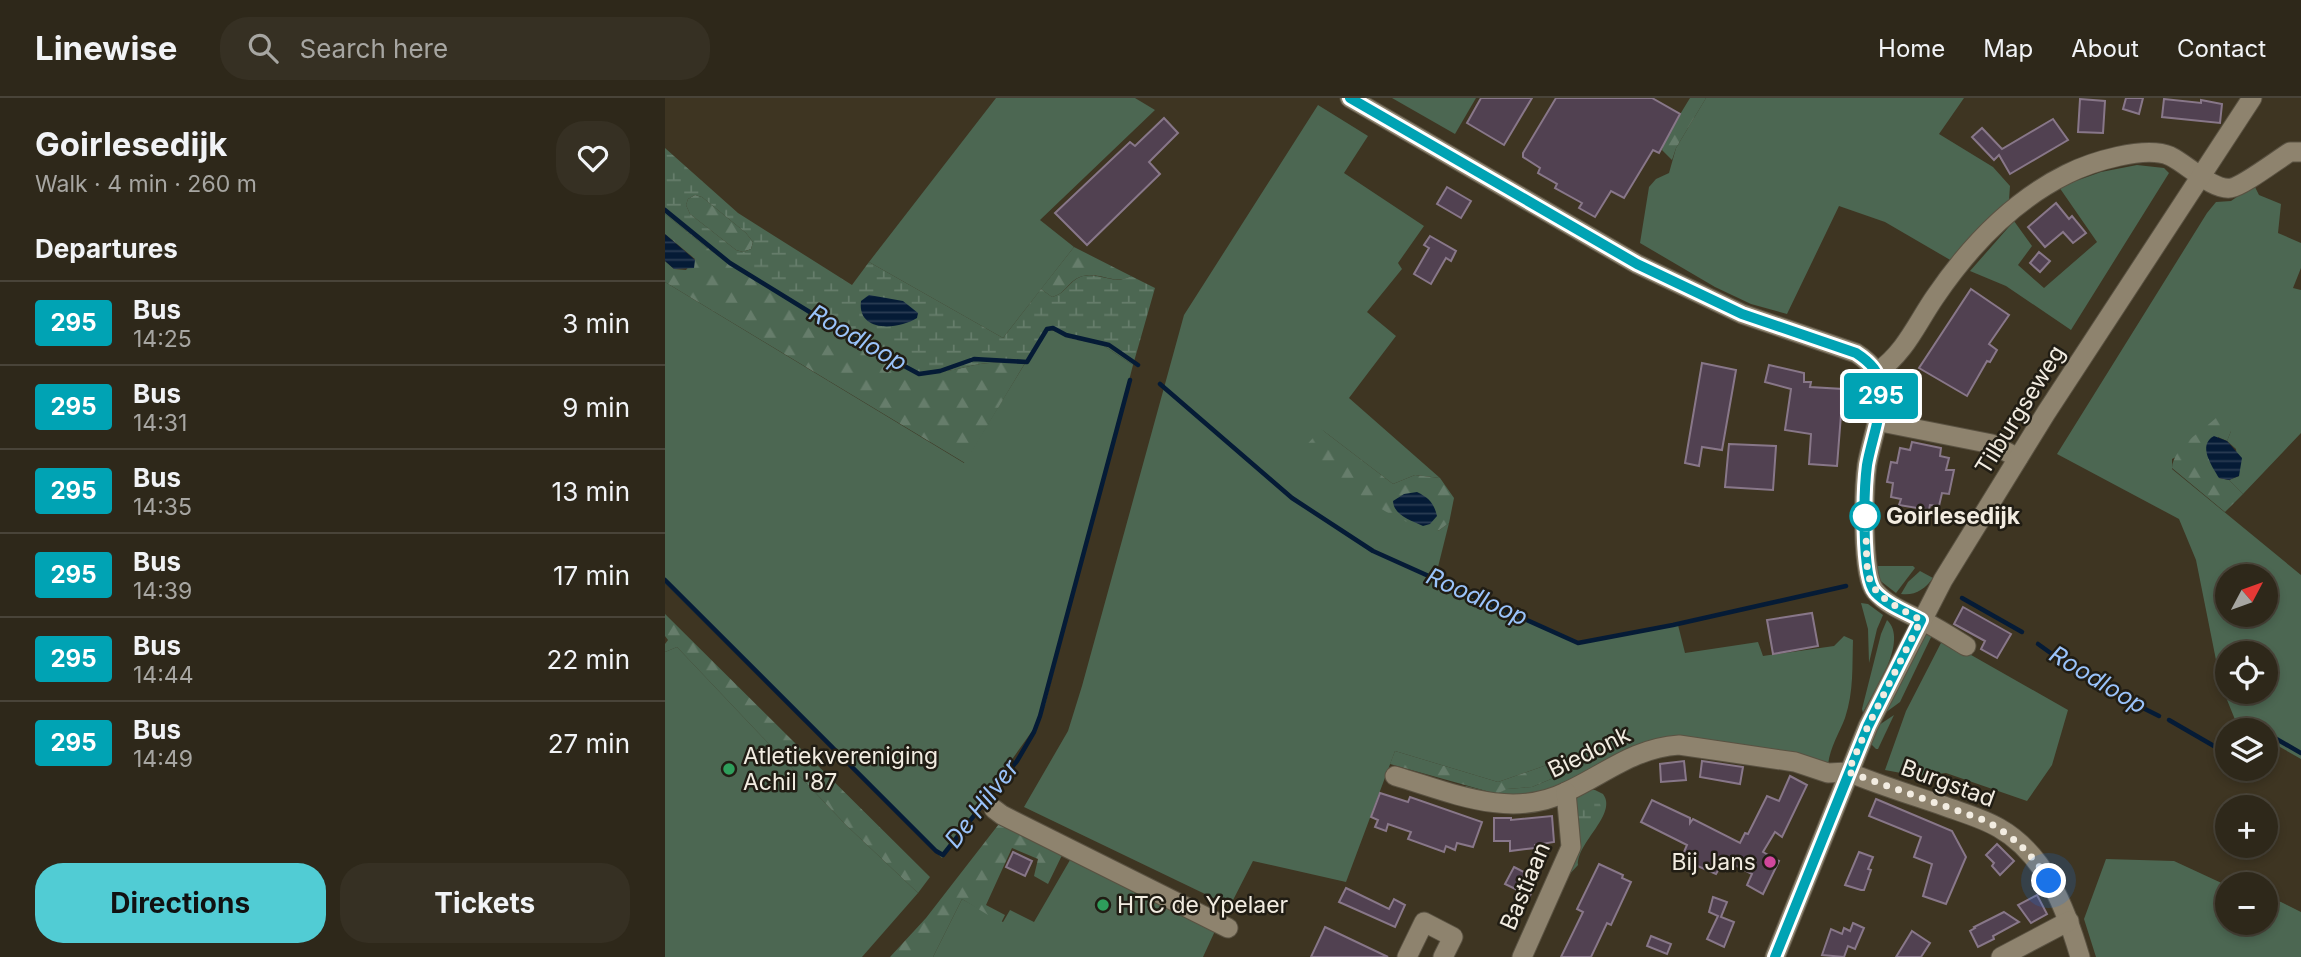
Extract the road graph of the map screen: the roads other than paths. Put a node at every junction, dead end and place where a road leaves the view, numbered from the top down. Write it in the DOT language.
graph roads {
  1 [pos="1350,98"];
  2 [pos="2252,98"];
  3 [pos="2301,152"];
  4 [pos="2201,175"];
  5 [pos="1877,372"];
  6 [pos="1876,421"];
  7 [pos="2018,458"];
  8 [pos="1921,620"];
  9 [pos="1966,646"];
  10 [pos="1848,772"];
  11 [pos="1395,776"];
  12 [pos="1566,792"];
  13 [pos="994,809"];
  14 [pos="2069,921"];
  15 [pos="1228,928"];
  16 [pos="1407,957"];
  17 [pos="1444,957"];
  18 [pos="1522,957"];
  19 [pos="1775,957"];
  20 [pos="2001,957"];
  21 [pos="2080,957"];
  1 -- 5 [label="street"];
  2 -- 4 [label="street, Tilburgseweg"];
  3 -- 4 [label="street"];
  4 -- 5 [label="street"];
  4 -- 7 [label="street, Tilburgseweg"];
  5 -- 6 [label="street"];
  6 -- 7 [label="street"];
  6 -- 8 [label="street"];
  7 -- 8 [label="street, Tilburgseweg"];
  8 -- 9 [label="street"];
  8 -- 10 [label="street, Tilburgseweg"];
  10 -- 12 [label="street, Biedonk"];
  10 -- 14 [label="street, Burgstad"];
  10 -- 19 [label="street, Tilburgseweg"];
  11 -- 12 [label="street, Biedonk"];
  12 -- 18 [label="street, Bastiaan"];
  13 -- 15 [label="street"];
  14 -- 20 [label="street"];
  14 -- 21 [label="street, Burgstad"];
  16 -- 17 [label="street"];
}
